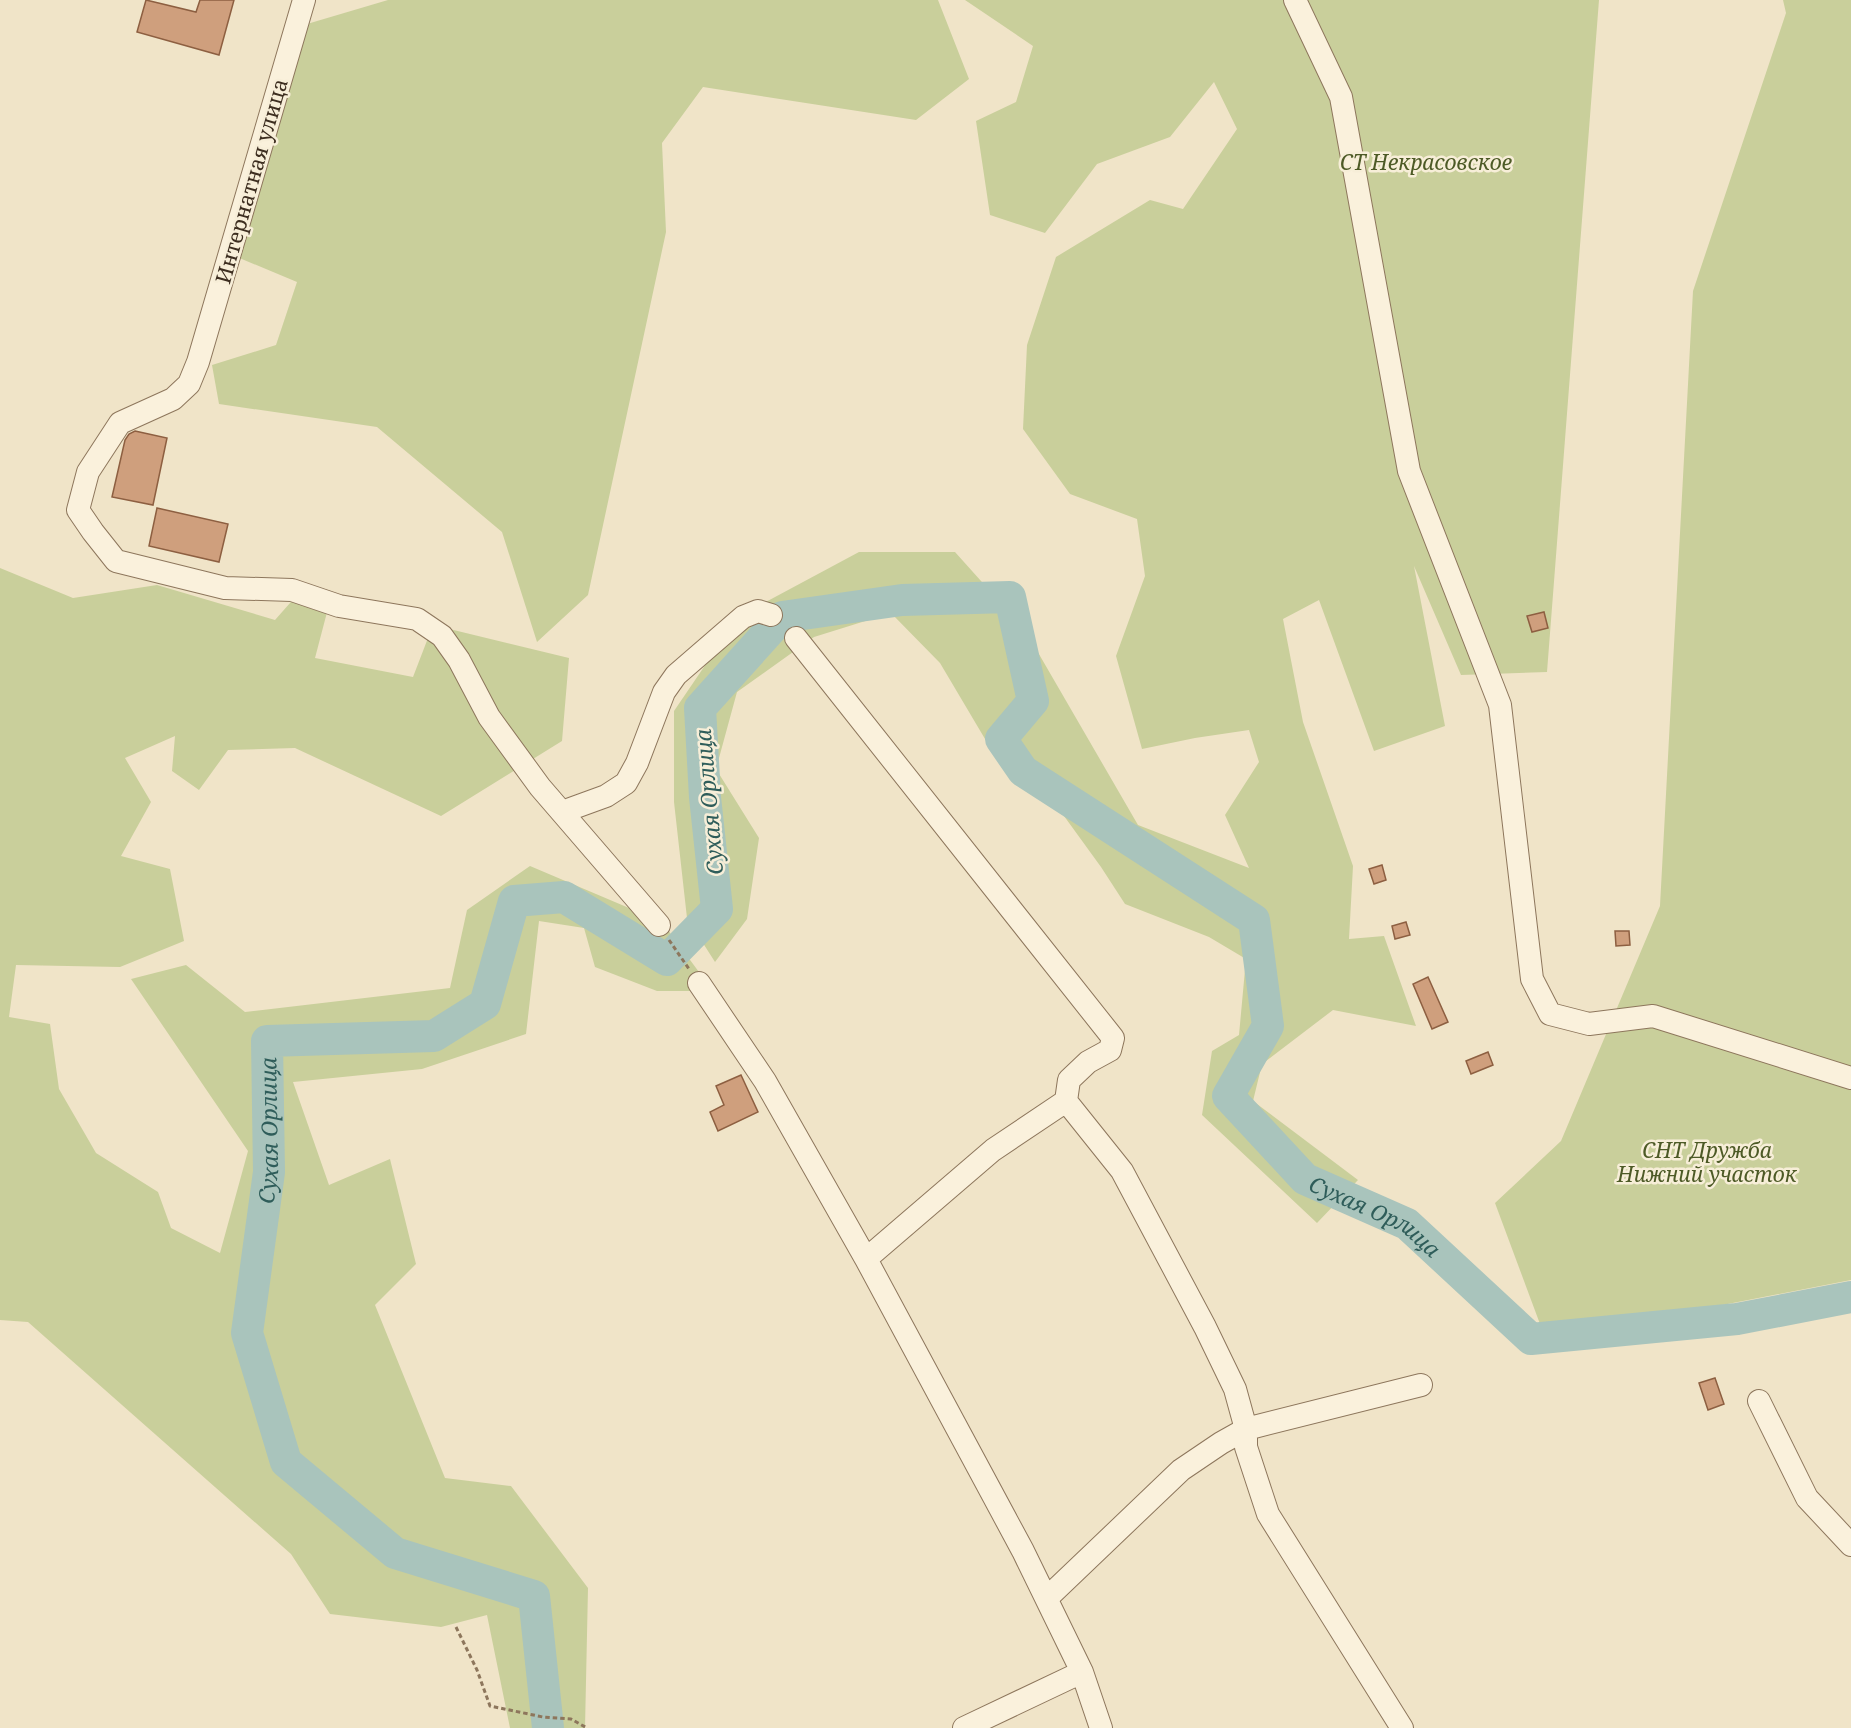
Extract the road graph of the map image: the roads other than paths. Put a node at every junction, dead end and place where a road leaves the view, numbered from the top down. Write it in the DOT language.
graph roads {
  1 [pos="304,0"];
  2 [pos="1295,0"];
  3 [pos="771,615"];
  4 [pos="796,638"];
  5 [pos="562,812"];
  6 [pos="659,925"];
  7 [pos="699,982"];
  8 [pos="1851,1078"];
  9 [pos="1066,1101"];
  10 [pos="866,1259"];
  11 [pos="1421,1385"];
  12 [pos="1759,1401"];
  13 [pos="1246,1428"];
  14 [pos="1851,1545"];
  15 [pos="1047,1598"];
  16 [pos="1082,1672"];
  17 [pos="964,1728"];
  18 [pos="1101,1728"];
  19 [pos="1402,1728"];
  1 -- 5 [label="street, Интернатная улица"];
  2 -- 8 [label="street"];
  3 -- 5 [label="street"];
  4 -- 9 [label="street"];
  5 -- 6 [label="street"];
  7 -- 10 [label="street"];
  9 -- 10 [label="street"];
  9 -- 13 [label="street"];
  10 -- 15 [label="street"];
  11 -- 13 [label="street"];
  12 -- 14 [label="street"];
  13 -- 15 [label="street"];
  13 -- 19 [label="street"];
  15 -- 16 [label="street"];
  16 -- 17 [label="street"];
  16 -- 18 [label="street"];
}
